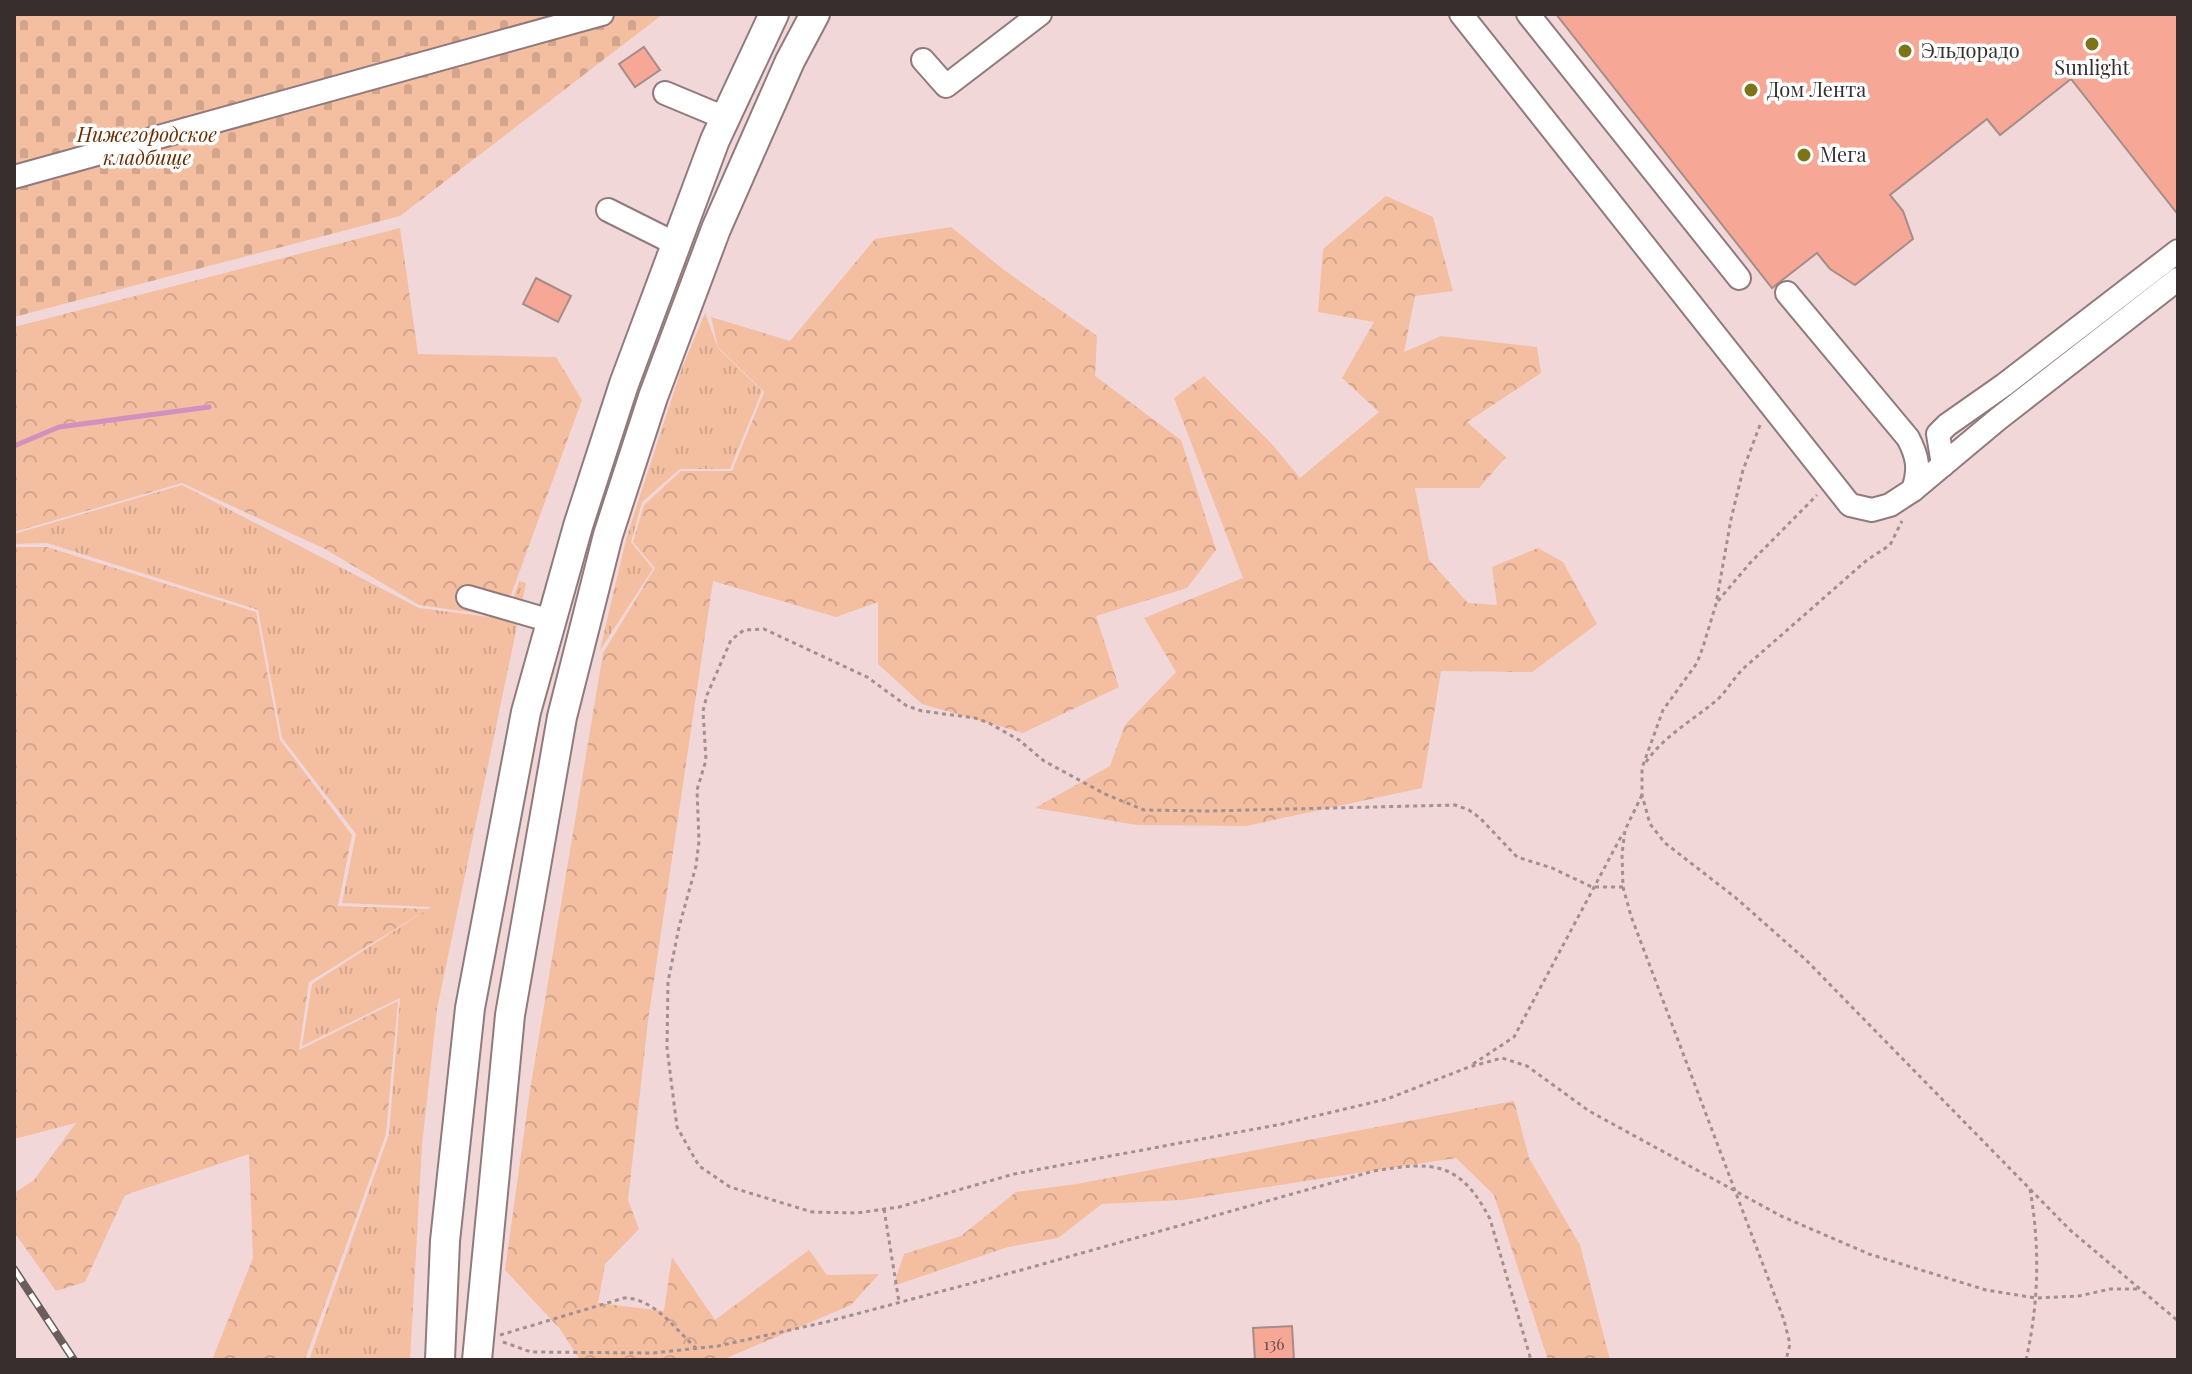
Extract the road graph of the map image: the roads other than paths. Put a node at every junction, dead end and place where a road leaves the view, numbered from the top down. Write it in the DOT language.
graph roads {
  1 [pos="602,14"];
  2 [pos="774,14"];
  3 [pos="815,14"];
  4 [pos="1040,14"];
  5 [pos="1461,14"];
  6 [pos="1528,14"];
  7 [pos="923,60"];
  8 [pos="665,93"];
  9 [pos="725,118"];
  10 [pos="14,177"];
  11 [pos="608,210"];
  12 [pos="676,244"];
  13 [pos="2178,251"];
  14 [pos="1739,278"];
  15 [pos="2178,279"];
  16 [pos="1787,293"];
  17 [pos="1943,465"];
  18 [pos="1908,494"];
  19 [pos="468,597"];
  20 [pos="551,621"];
  21 [pos="440,1360"];
  22 [pos="477,1360"];
  1 -- 10 [label="lane"];
  2 -- 9 [label="main road"];
  3 -- 22 [label="main road"];
  4 -- 7 [label="lane"];
  5 -- 18 [label="lane"];
  6 -- 14 [label="lane"];
  8 -- 9 [label="lane"];
  9 -- 12 [label="main road"];
  11 -- 12 [label="lane"];
  12 -- 20 [label="main road"];
  13 -- 17 [label="lane"];
  15 -- 17 [label="lane"];
  16 -- 18 [label="lane"];
  17 -- 18 [label="lane"];
  19 -- 20 [label="lane"];
  20 -- 21 [label="main road"];
}
